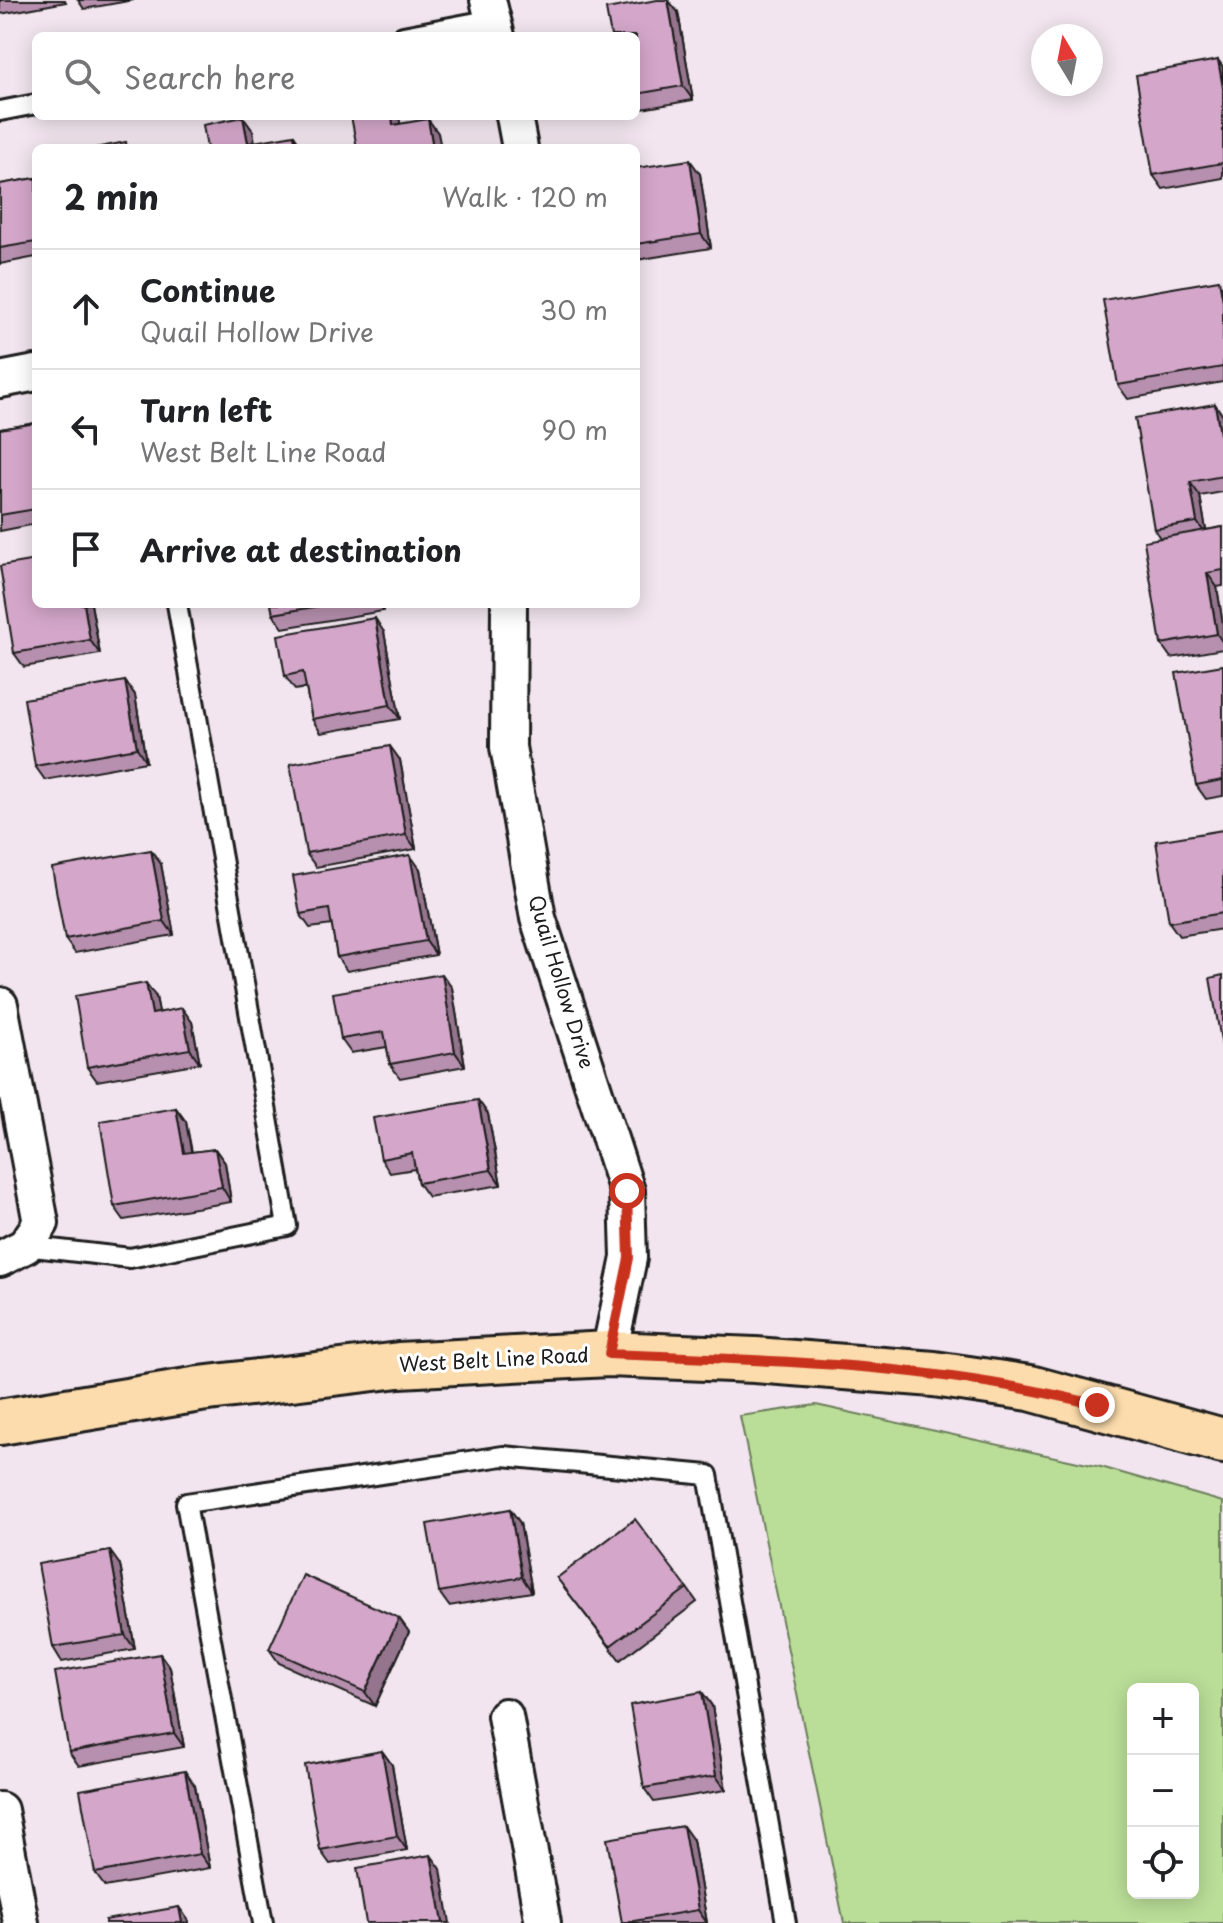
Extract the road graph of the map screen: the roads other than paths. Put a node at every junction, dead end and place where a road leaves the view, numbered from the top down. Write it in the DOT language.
graph roads {
  1 [pos="493,18"];
  2 [pos="423,32"];
  3 [pos="32,105"];
  4 [pos="0,111"];
  5 [pos="515,120"];
  6 [pos="519,144"];
  7 [pos="32,374"];
  8 [pos="0,380"];
  9 [pos="178,608"];
  10 [pos="509,608"];
  11 [pos="0,1005"];
  12 [pos="12,1252"];
  13 [pos="609,1354"];
  14 [pos="0,1422"];
  15 [pos="1223,1441"];
  16 [pos="505,1716"];
  17 [pos="0,1810"];
  18 [pos="21,1923"];
  19 [pos="263,1923"];
  20 [pos="543,1923"];
  21 [pos="786,1923"];
  1 -- 2 [label="lane"];
  3 -- 4 [label="lane"];
  5 -- 6 [label="street"];
  7 -- 8 [label="street"];
  9 -- 12 [label="lane"];
  10 -- 13 [label="street, Quail Hollow Drive"];
  11 -- 12 [label="street"];
  13 -- 14 [label="main road, West Belt Line Road"];
  13 -- 15 [label="main road, West Belt Line Road"];
  16 -- 20 [label="street"];
  17 -- 18 [label="street"];
  19 -- 21 [label="lane"];
}
